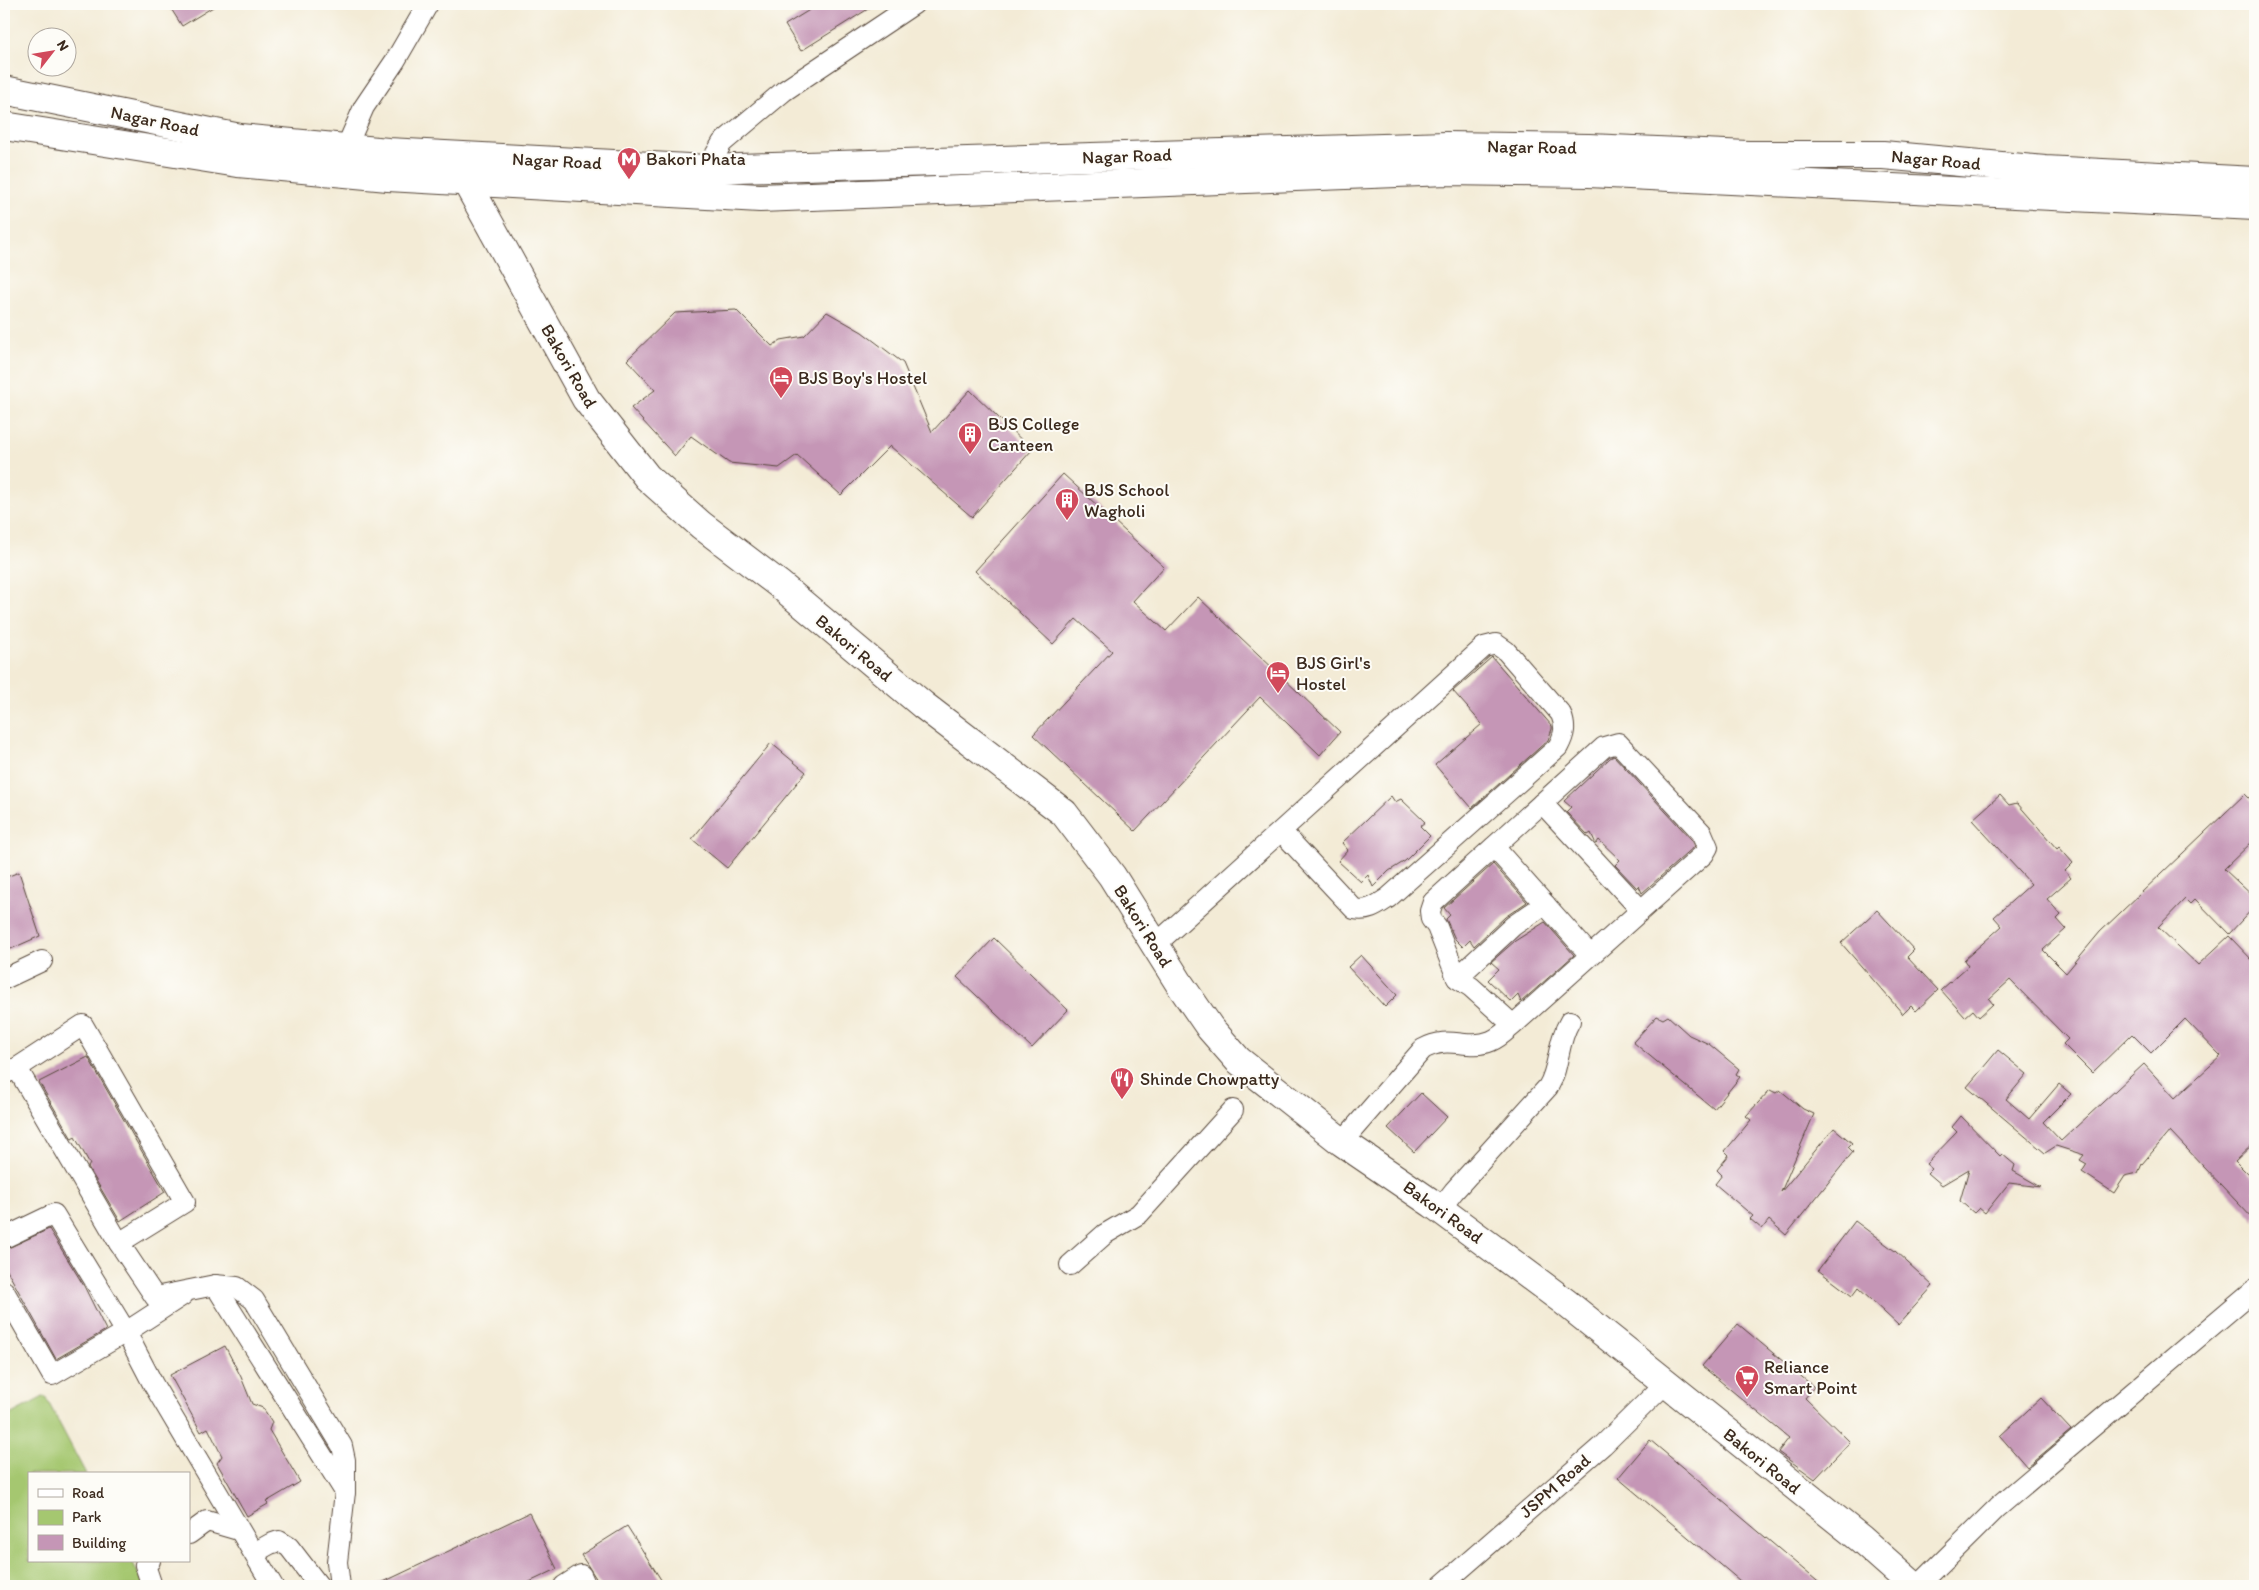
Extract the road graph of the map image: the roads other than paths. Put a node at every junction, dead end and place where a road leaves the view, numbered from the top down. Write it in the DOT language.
graph roads {
  1 [pos="428,4"];
  2 [pos="914,4"];
  3 [pos="4,90"];
  4 [pos="4,126"];
  5 [pos="346,148"];
  6 [pos="464,169"];
  7 [pos="707,169"];
  8 [pos="2255,181"];
  9 [pos="2255,206"];
  10 [pos="1542,803"];
  11 [pos="1281,831"];
  12 [pos="1494,847"];
  13 [pos="1544,904"];
  14 [pos="1642,910"];
  15 [pos="1155,945"];
  16 [pos="1590,955"];
  17 [pos="42,961"];
  18 [pos="1457,978"];
  19 [pos="4,979"];
  20 [pos="1570,1021"];
  21 [pos="1514,1025"];
  22 [pos="10,1071"];
  23 [pos="1233,1110"];
  24 [pos="1342,1142"];
  25 [pos="1440,1209"];
  26 [pos="4,1238"];
  27 [pos="119,1243"];
  28 [pos="1070,1265"];
  29 [pos="215,1285"];
  30 [pos="193,1289"];
  31 [pos="2255,1289"];
  32 [pos="4,1291"];
  33 [pos="126,1332"];
  34 [pos="1666,1383"];
  35 [pos="344,1492"];
  36 [pos="238,1530"];
  37 [pos="190,1533"];
  38 [pos="254,1553"];
  39 [pos="149,1562"];
  40 [pos="1901,1581"];
  41 [pos="152,1586"];
  42 [pos="273,1586"];
  43 [pos="319,1586"];
  44 [pos="340,1586"];
  45 [pos="564,1586"];
  46 [pos="586,1586"];
  47 [pos="1441,1586"];
  48 [pos="1918,1586"];
  1 -- 5 [label="street"];
  2 -- 7 [label="street"];
  3 -- 5 [label="main road, Nagar Road"];
  4 -- 6 [label="main road, Nagar Road"];
  5 -- 6 [label="main road, Nagar Road"];
  6 -- 7 [label="main road, Nagar Road"];
  6 -- 9 [label="main road, Nagar Road"];
  6 -- 15 [label="main road, Bakori Road"];
  7 -- 8 [label="main road, Nagar Road"];
  10 -- 12 [label="street"];
  10 -- 14 [label="street"];
  10 -- 14 [label="street"];
  11 -- 11 [label="street"];
  11 -- 15 [label="street"];
  12 -- 13 [label="street"];
  12 -- 18 [label="street"];
  13 -- 16 [label="street"];
  13 -- 18 [label="street"];
  14 -- 16 [label="street"];
  15 -- 24 [label="main road, Bakori Road"];
  16 -- 21 [label="street"];
  17 -- 19 [label="street"];
  18 -- 21 [label="street"];
  20 -- 25 [label="street"];
  21 -- 24 [label="street"];
  22 -- 27 [label="street"];
  22 -- 27 [label="street"];
  23 -- 28 [label="street"];
  24 -- 25 [label="main road, Bakori Road"];
  25 -- 34 [label="main road, Bakori Road"];
  26 -- 33 [label="street"];
  27 -- 30 [label="street"];
  29 -- 30 [label="street"];
  29 -- 35 [label="street"];
  29 -- 35 [label="street"];
  30 -- 33 [label="street"];
  31 -- 48 [label="street"];
  32 -- 33 [label="street"];
  33 -- 36 [label="street"];
  34 -- 40 [label="main road, Bakori Road"];
  34 -- 47 [label="street, JSPM Road"];
  35 -- 44 [label="street"];
  36 -- 37 [label="street"];
  36 -- 38 [label="street"];
  38 -- 42 [label="street"];
  38 -- 43 [label="street"];
  39 -- 41 [label="street"];
  45 -- 46 [label="street"];
}
